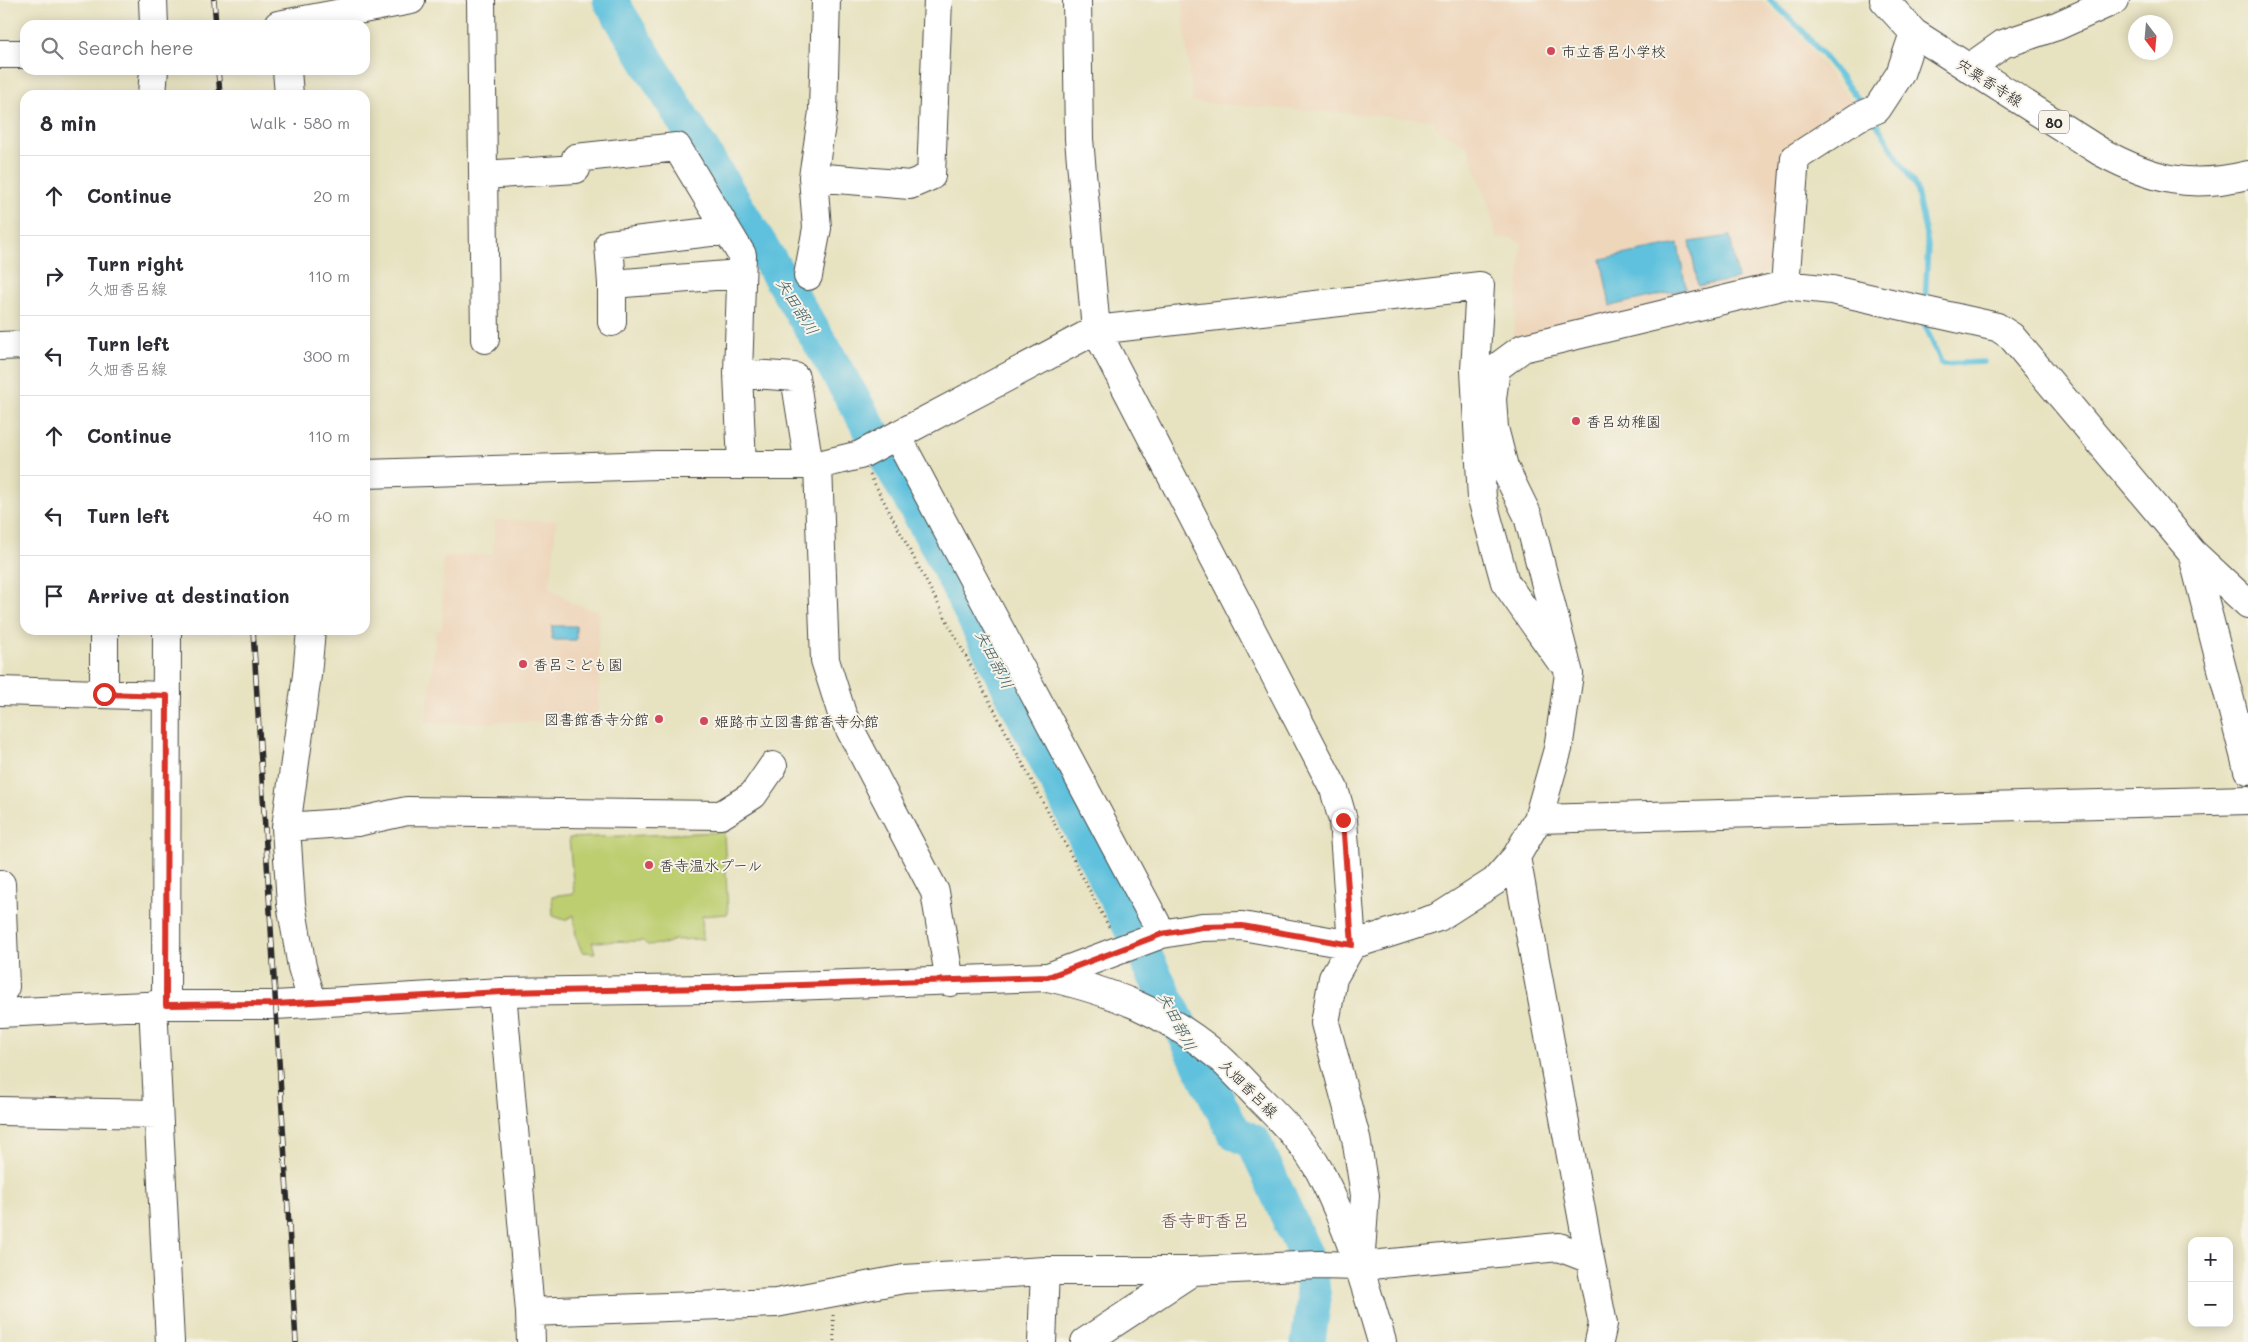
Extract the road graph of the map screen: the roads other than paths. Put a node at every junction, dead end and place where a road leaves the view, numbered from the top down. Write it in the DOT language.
graph roads {
  1 [pos="153,0"];
  2 [pos="411,0"];
  3 [pos="481,0"];
  4 [pos="826,0"];
  5 [pos="938,0"];
  6 [pos="1077,0"];
  7 [pos="1884,0"];
  8 [pos="2115,0"];
  9 [pos="384,2"];
  10 [pos="154,20"];
  11 [pos="304,20"];
  12 [pos="1914,33"];
  13 [pos="0,54"];
  14 [pos="20,54"];
  15 [pos="1969,68"];
  16 [pos="154,75"];
  17 [pos="287,75"];
  18 [pos="152,90"];
  19 [pos="289,90"];
  20 [pos="483,175"];
  21 [pos="2248,175"];
  22 [pos="813,176"];
  23 [pos="727,230"];
  24 [pos="740,274"];
  25 [pos="808,276"];
  26 [pos="612,284"];
  27 [pos="1785,285"];
  28 [pos="1480,286"];
  29 [pos="612,322"];
  30 [pos="1096,330"];
  31 [pos="485,339"];
  32 [pos="20,345"];
  33 [pos="0,346"];
  34 [pos="1496,368"];
  35 [pos="738,373"];
  36 [pos="896,436"];
  37 [pos="742,465"];
  38 [pos="813,465"];
  39 [pos="370,474"];
  40 [pos="2192,552"];
  41 [pos="2248,604"];
  42 [pos="104,635"];
  43 [pos="167,635"];
  44 [pos="311,635"];
  45 [pos="1569,674"];
  46 [pos="0,691"];
  47 [pos="104,694"];
  48 [pos="167,696"];
  49 [pos="773,766"];
  50 [pos="2248,770"];
  51 [pos="2248,800"];
  52 [pos="1538,818"];
  53 [pos="286,827"];
  54 [pos="1516,857"];
  55 [pos="1,884"];
  56 [pos="1162,934"];
  57 [pos="1352,945"];
  58 [pos="1048,977"];
  59 [pos="950,982"];
  60 [pos="502,992"];
  61 [pos="0,995"];
  62 [pos="312,1001"];
  63 [pos="159,1005"];
  64 [pos="0,1013"];
  65 [pos="0,1111"];
  66 [pos="158,1114"];
  67 [pos="1590,1259"];
  68 [pos="1360,1266"];
  69 [pos="1045,1271"];
  70 [pos="1193,1271"];
  71 [pos="530,1312"];
  72 [pos="170,1342"];
  73 [pos="531,1342"];
  74 [pos="1042,1342"];
  75 [pos="1085,1342"];
  76 [pos="1382,1342"];
  77 [pos="1599,1342"];
  1 -- 10 [label="street"];
  2 -- 9 [label="street"];
  3 -- 20 [label="street"];
  4 -- 22 [label="street"];
  5 -- 22 [label="street"];
  6 -- 30 [label="street"];
  7 -- 12 [label="street, 宍粟香寺線 / 80"];
  8 -- 15 [label="street"];
  9 -- 11 [label="street"];
  12 -- 15 [label="street, 宍粟香寺線 / 80"];
  12 -- 27 [label="street"];
  13 -- 14 [label="street"];
  15 -- 21 [label="street, 宍粟香寺線 / 80"];
  16 -- 18 [label="street"];
  17 -- 19 [label="street"];
  20 -- 23 [label="street"];
  20 -- 31 [label="street"];
  22 -- 25 [label="street"];
  23 -- 24 [label="street"];
  23 -- 26 [label="street"];
  24 -- 26 [label="street"];
  24 -- 35 [label="street"];
  26 -- 29 [label="street"];
  27 -- 34 [label="street"];
  27 -- 40 [label="street"];
  28 -- 30 [label="street"];
  28 -- 34 [label="street"];
  28 -- 45 [label="street"];
  30 -- 36 [label="street"];
  30 -- 57 [label="street"];
  32 -- 33 [label="street"];
  34 -- 45 [label="street"];
  35 -- 37 [label="street"];
  35 -- 38 [label="street"];
  36 -- 38 [label="street"];
  36 -- 56 [label="street"];
  37 -- 38 [label="street"];
  37 -- 39 [label="street"];
  38 -- 59 [label="street"];
  40 -- 41 [label="street"];
  40 -- 50 [label="street"];
  42 -- 47 [label="street"];
  43 -- 48 [label="street"];
  44 -- 53 [label="street"];
  45 -- 52 [label="street"];
  46 -- 47 [label="street"];
  47 -- 48 [label="street"];
  48 -- 63 [label="street"];
  49 -- 53 [label="street"];
  51 -- 52 [label="street"];
  52 -- 54 [label="street"];
  53 -- 62 [label="street"];
  54 -- 57 [label="street"];
  54 -- 67 [label="street"];
  55 -- 61 [label="street"];
  56 -- 57 [label="street"];
  56 -- 58 [label="street"];
  57 -- 68 [label="street"];
  58 -- 59 [label="street, 久畑香呂線"];
  58 -- 68 [label="street, 久畑香呂線"];
  59 -- 60 [label="street, 久畑香呂線"];
  60 -- 62 [label="street, 久畑香呂線"];
  60 -- 71 [label="street"];
  62 -- 63 [label="street, 久畑香呂線"];
  63 -- 64 [label="street, 久畑香呂線"];
  63 -- 66 [label="street"];
  65 -- 66 [label="street"];
  66 -- 72 [label="street"];
  67 -- 68 [label="street"];
  67 -- 77 [label="street"];
  68 -- 70 [label="street"];
  68 -- 76 [label="street, 久畑香呂線"];
  69 -- 70 [label="street"];
  69 -- 71 [label="street"];
  69 -- 74 [label="street"];
  70 -- 75 [label="street"];
  71 -- 73 [label="street"];
}
